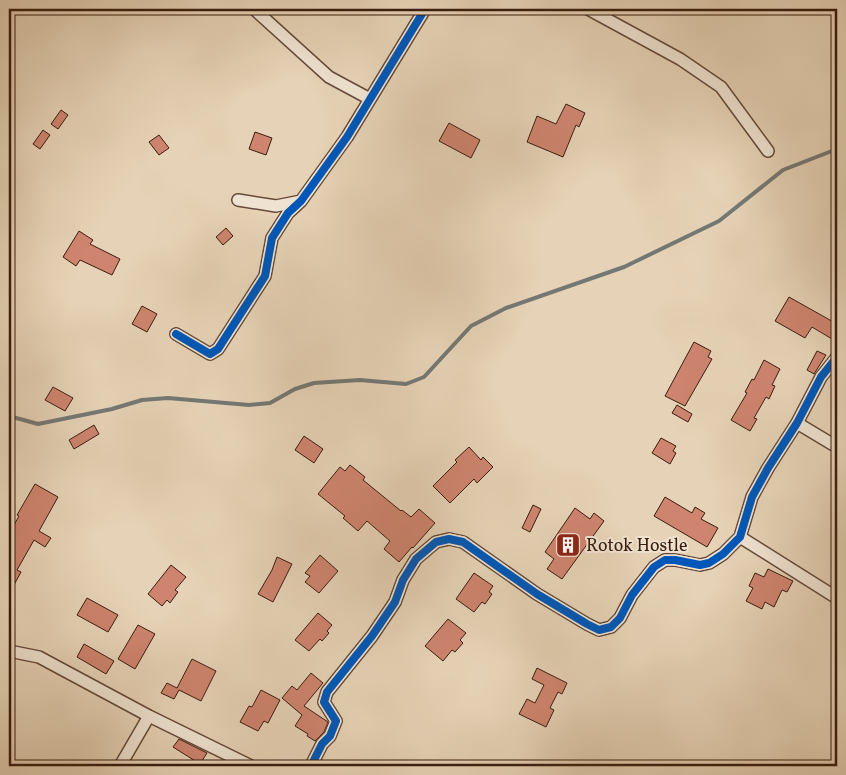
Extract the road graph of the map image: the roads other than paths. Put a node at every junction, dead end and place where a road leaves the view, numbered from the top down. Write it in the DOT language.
graph roads {
  1 [pos="254,9"];
  2 [pos="424,9"];
  3 [pos="588,9"];
  4 [pos="370,99"];
  5 [pos="768,151"];
  6 [pos="238,200"];
  7 [pos="301,201"];
  8 [pos="176,334"];
  9 [pos="837,357"];
  10 [pos="797,423"];
  11 [pos="837,447"];
  12 [pos="740,537"];
  13 [pos="837,598"];
  14 [pos="9,651"];
  15 [pos="149,716"];
  16 [pos="120,766"];
  17 [pos="251,766"];
  18 [pos="312,766"];
  1 -- 4 [label="street"];
  2 -- 4 [label="street"];
  3 -- 5 [label="street"];
  4 -- 7 [label="street"];
  6 -- 7 [label="street"];
  7 -- 8 [label="street"];
  9 -- 10 [label="street"];
  10 -- 11 [label="street"];
  10 -- 12 [label="street"];
  12 -- 13 [label="street"];
  12 -- 18 [label="street"];
  14 -- 15 [label="street"];
  15 -- 16 [label="street"];
  15 -- 17 [label="street"];
}
